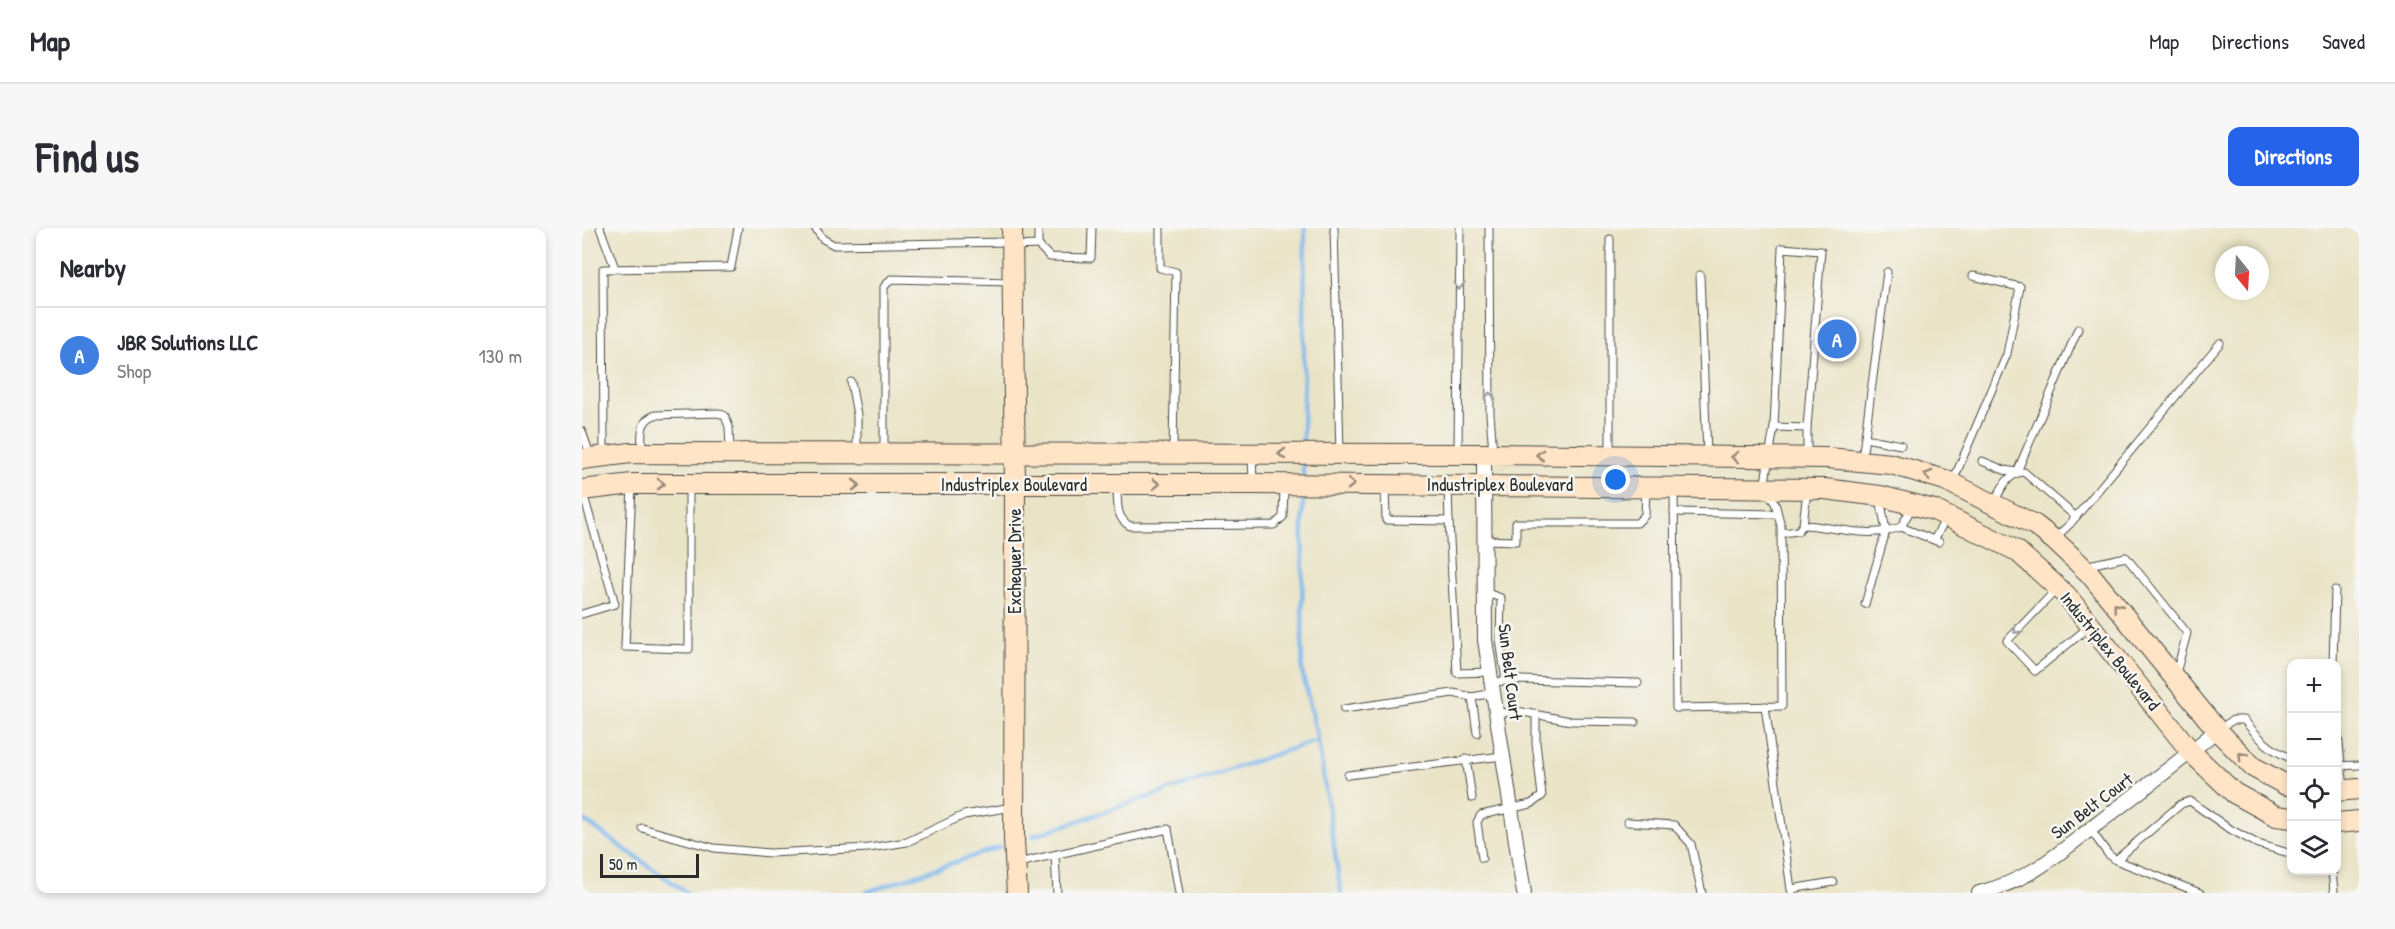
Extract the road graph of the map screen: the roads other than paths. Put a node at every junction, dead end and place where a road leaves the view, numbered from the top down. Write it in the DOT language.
graph roads {
  1 [pos="600,228"];
  2 [pos="738,228"];
  3 [pos="815,228"];
  4 [pos="1038,228"];
  5 [pos="1092,228"];
  6 [pos="1160,228"];
  7 [pos="1334,228"];
  8 [pos="1460,228"];
  9 [pos="1489,228"];
  10 [pos="1012,239"];
  11 [pos="1610,239"];
  12 [pos="1038,245"];
  13 [pos="615,268"];
  14 [pos="1887,272"];
  15 [pos="1700,275"];
  16 [pos="1973,276"];
  17 [pos="1012,282"];
  18 [pos="2078,329"];
  19 [pos="2220,343"];
  20 [pos="851,382"];
  21 [pos="1774,427"];
  22 [pos="1807,429"];
  23 [pos="582,431"];
  24 [pos="1865,438"];
  25 [pos="1901,445"];
  26 [pos="642,453"];
  27 [pos="730,453"];
  28 [pos="857,453"];
  29 [pos="884,453"];
  30 [pos="1014,453"];
  31 [pos="1173,454"];
  32 [pos="1340,454"];
  33 [pos="1458,454"];
  34 [pos="1488,454"];
  35 [pos="1252,455"];
  36 [pos="1610,455"];
  37 [pos="1707,456"];
  38 [pos="592,457"];
  39 [pos="1771,457"];
  40 [pos="1806,458"];
  41 [pos="1862,461"];
  42 [pos="1982,461"];
  43 [pos="2017,472"];
  44 [pos="1952,483"];
  45 [pos="632,484"];
  46 [pos="689,484"];
  47 [pos="1253,484"];
  48 [pos="1284,484"];
  49 [pos="1385,484"];
  50 [pos="1015,485"];
  51 [pos="1117,485"];
  52 [pos="1448,485"];
  53 [pos="1483,485"];
  54 [pos="1646,487"];
  55 [pos="1674,487"];
  56 [pos="1764,488"];
  57 [pos="1808,489"];
  58 [pos="582,490"];
  59 [pos="1880,496"];
  60 [pos="1914,504"];
  61 [pos="1993,504"];
  62 [pos="1674,512"];
  63 [pos="1776,514"];
  64 [pos="1947,516"];
  65 [pos="2076,517"];
  66 [pos="1449,521"];
  67 [pos="2029,522"];
  68 [pos="1803,525"];
  69 [pos="1901,527"];
  70 [pos="1886,531"];
  71 [pos="1782,533"];
  72 [pos="1483,540"];
  73 [pos="2054,540"];
  74 [pos="2012,549"];
  75 [pos="2083,566"];
  76 [pos="2058,588"];
  77 [pos="2335,590"];
  78 [pos="1484,592"];
  79 [pos="1865,604"];
  80 [pos="582,614"];
  81 [pos="2090,625"];
  82 [pos="2333,659"];
  83 [pos="2175,678"];
  84 [pos="1506,681"];
  85 [pos="1491,682"];
  86 [pos="1638,683"];
  87 [pos="1472,697"];
  88 [pos="1765,706"];
  89 [pos="1344,709"];
  90 [pos="1496,714"];
  91 [pos="1536,715"];
  92 [pos="1635,722"];
  93 [pos="2217,730"];
  94 [pos="1477,733"];
  95 [pos="2191,752"];
  96 [pos="1502,756"];
  97 [pos="2287,757"];
  98 [pos="1466,759"];
  99 [pos="2359,765"];
  100 [pos="2341,766"];
  101 [pos="2339,767"];
  102 [pos="1348,775"];
  103 [pos="2287,785"];
  104 [pos="2347,790"];
  105 [pos="1472,798"];
  106 [pos="1014,807"];
  107 [pos="1510,808"];
  108 [pos="2287,817"];
  109 [pos="2359,821"];
  110 [pos="1628,822"];
  111 [pos="2341,823"];
  112 [pos="642,828"];
  113 [pos="2090,829"];
  114 [pos="2287,853"];
  115 [pos="1055,855"];
  116 [pos="1482,858"];
  117 [pos="2116,860"];
  118 [pos="1016,863"];
  119 [pos="2332,875"];
  120 [pos="1833,882"];
  121 [pos="1791,891"];
  122 [pos="1017,893"];
  123 [pos="1058,893"];
  124 [pos="1179,893"];
  125 [pos="1524,893"];
  126 [pos="1702,893"];
  127 [pos="1979,893"];
  128 [pos="2200,893"];
  129 [pos="2334,893"];
  1 -- 13 [label="lane"];
  2 -- 13 [label="lane"];
  3 -- 10 [label="lane"];
  4 -- 12 [label="lane"];
  5 -- 12 [label="lane"];
  6 -- 31 [label="lane"];
  7 -- 32 [label="lane"];
  8 -- 33 [label="lane, one-way"];
  34 -- 9 [label="lane, one-way"];
  10 -- 12 [label="lane"];
  10 -- 17 [label="street, Exchequer Drive"];
  11 -- 36 [label="lane"];
  13 -- 38 [label="lane"];
  14 -- 24 [label="lane"];
  15 -- 37 [label="lane"];
  16 -- 44 [label="lane"];
  17 -- 29 [label="lane"];
  17 -- 30 [label="street, Exchequer Drive"];
  18 -- 43 [label="lane"];
  19 -- 65 [label="lane"];
  20 -- 28 [label="lane"];
  21 -- 22 [label="lane"];
  21 -- 22 [label="lane"];
  21 -- 39 [label="lane"];
  22 -- 40 [label="lane"];
  23 -- 38 [label="lane"];
  24 -- 25 [label="lane"];
  24 -- 41 [label="lane"];
  26 -- 27 [label="street, Industriplex Boulevard"];
  26 -- 27 [label="lane"];
  26 -- 38 [label="street, Industriplex Boulevard"];
  27 -- 28 [label="street, Industriplex Boulevard"];
  28 -- 29 [label="street, Industriplex Boulevard"];
  29 -- 30 [label="street, Industriplex Boulevard"];
  30 -- 31 [label="street, Industriplex Boulevard"];
  30 -- 50 [label="street, Exchequer Drive"];
  31 -- 35 [label="street, Industriplex Boulevard"];
  32 -- 33 [label="street, Industriplex Boulevard"];
  32 -- 35 [label="street, Industriplex Boulevard, one-way"];
  33 -- 34 [label="street, Industriplex Boulevard"];
  36 -- 34 [label="street, Industriplex Boulevard, one-way"];
  34 -- 53 [label="street, Sun Belt Court"];
  35 -- 47 [label="lane"];
  36 -- 37 [label="street, Industriplex Boulevard"];
  39 -- 37 [label="street, Industriplex Boulevard, one-way"];
  39 -- 40 [label="street, Industriplex Boulevard"];
  39 -- 56 [label="lane"];
  40 -- 41 [label="street, Industriplex Boulevard"];
  44 -- 41 [label="street, Industriplex Boulevard, one-way"];
  42 -- 43 [label="lane"];
  43 -- 61 [label="lane"];
  43 -- 65 [label="lane"];
  44 -- 61 [label="street, Industriplex Boulevard"];
  45 -- 46 [label="street, Industriplex Boulevard, one-way"];
  45 -- 46 [label="lane"];
  45 -- 58 [label="street, Industriplex Boulevard"];
  46 -- 50 [label="street, Industriplex Boulevard, one-way"];
  47 -- 48 [label="street, Industriplex Boulevard"];
  51 -- 47 [label="street, Industriplex Boulevard, one-way"];
  48 -- 49 [label="street, Industriplex Boulevard, one-way"];
  48 -- 51 [label="lane"];
  49 -- 52 [label="street, Industriplex Boulevard"];
  49 -- 66 [label="lane"];
  50 -- 51 [label="street, Industriplex Boulevard"];
  50 -- 106 [label="street, Exchequer Drive"];
  52 -- 53 [label="street, Industriplex Boulevard"];
  52 -- 66 [label="lane"];
  53 -- 54 [label="street, Industriplex Boulevard"];
  53 -- 72 [label="street, Sun Belt Court"];
  54 -- 55 [label="street, Industriplex Boulevard"];
  54 -- 72 [label="lane"];
  55 -- 56 [label="street, Industriplex Boulevard"];
  55 -- 62 [label="lane"];
  56 -- 57 [label="street, Industriplex Boulevard"];
  56 -- 63 [label="lane"];
  57 -- 59 [label="street, Industriplex Boulevard"];
  57 -- 68 [label="lane"];
  58 -- 80 [label="lane"];
  59 -- 60 [label="street, Industriplex Boulevard"];
  59 -- 70 [label="lane"];
  60 -- 64 [label="street, Industriplex Boulevard"];
  60 -- 69 [label="lane"];
  61 -- 67 [label="street, Industriplex Boulevard"];
  62 -- 63 [label="lane"];
  62 -- 88 [label="lane"];
  63 -- 71 [label="lane"];
  64 -- 69 [label="lane"];
  64 -- 74 [label="street, Industriplex Boulevard"];
  65 -- 73 [label="lane"];
  66 -- 85 [label="lane"];
  67 -- 73 [label="street, Industriplex Boulevard"];
  67 -- 74 [label="street"];
  68 -- 70 [label="lane"];
  68 -- 71 [label="lane"];
  69 -- 70 [label="lane"];
  70 -- 79 [label="lane"];
  71 -- 88 [label="lane"];
  72 -- 78 [label="street, Sun Belt Court"];
  73 -- 75 [label="street, Industriplex Boulevard"];
  74 -- 76 [label="street, Industriplex Boulevard"];
  83 -- 75 [label="street, Industriplex Boulevard, one-way"];
  75 -- 83 [label="lane"];
  76 -- 81 [label="street, Industriplex Boulevard"];
  76 -- 81 [label="lane, one-way"];
  77 -- 82 [label="lane"];
  78 -- 84 [label="lane"];
  78 -- 85 [label="street, Sun Belt Court"];
  81 -- 95 [label="street, Industriplex Boulevard"];
  83 -- 93 [label="street, Industriplex Boulevard"];
  84 -- 85 [label="lane"];
  84 -- 86 [label="lane"];
  85 -- 87 [label="lane"];
  85 -- 90 [label="street, Sun Belt Court"];
  87 -- 89 [label="lane"];
  87 -- 94 [label="lane"];
  88 -- 121 [label="lane"];
  90 -- 91 [label="lane"];
  90 -- 96 [label="street, Sun Belt Court"];
  91 -- 92 [label="lane"];
  91 -- 107 [label="lane"];
  93 -- 95 [label="street, Sun Belt Court"];
  93 -- 97 [label="lane"];
  103 -- 93 [label="street, Industriplex Boulevard, one-way"];
  95 -- 108 [label="street, Industriplex Boulevard"];
  95 -- 113 [label="street, Sun Belt Court"];
  96 -- 98 [label="lane"];
  96 -- 107 [label="street, Sun Belt Court"];
  98 -- 102 [label="lane"];
  98 -- 105 [label="lane"];
  99 -- 100 [label="lane"];
  101 -- 104 [label="lane"];
  106 -- 112 [label="lane"];
  106 -- 118 [label="street, Exchequer Drive"];
  107 -- 116 [label="lane"];
  107 -- 125 [label="street, Sun Belt Court"];
  109 -- 111 [label="street"];
  110 -- 126 [label="lane"];
  113 -- 117 [label="lane"];
  113 -- 127 [label="street, Sun Belt Court"];
  114 -- 117 [label="lane"];
  115 -- 118 [label="lane"];
  115 -- 123 [label="lane"];
  115 -- 124 [label="lane"];
  117 -- 128 [label="lane"];
  118 -- 122 [label="street, Exchequer Drive"];
  119 -- 129 [label="lane"];
  120 -- 121 [label="lane"];
}
